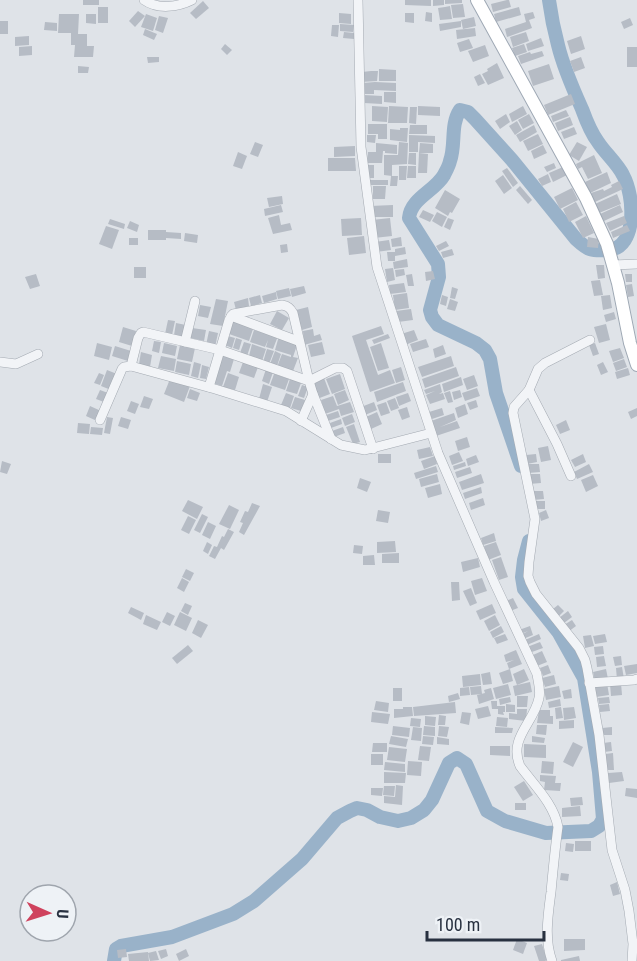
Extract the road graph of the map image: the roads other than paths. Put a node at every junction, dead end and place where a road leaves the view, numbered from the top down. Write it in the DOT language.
graph roads {
  1 [pos="144,0"];
  2 [pos="192,0"];
  3 [pos="358,0"];
  4 [pos="477,0"];
  5 [pos="610,255"];
  6 [pos="637,264"];
  7 [pos="195,301"];
  8 [pos="231,316"];
  9 [pos="590,340"];
  10 [pos="298,341"];
  11 [pos="185,342"];
  12 [pos="220,350"];
  13 [pos="38,354"];
  14 [pos="0,362"];
  15 [pos="637,364"];
  16 [pos="131,366"];
  17 [pos="309,381"];
  18 [pos="209,387"];
  19 [pos="529,390"];
  20 [pos="313,394"];
  21 [pos="100,420"];
  22 [pos="301,421"];
  23 [pos="431,433"];
  24 [pos="331,439"];
  25 [pos="373,449"];
  26 [pos="571,476"];
  27 [pos="637,679"];
  28 [pos="589,683"];
  29 [pos="552,961"];
  30 [pos="632,961"];
  1 -- 2 [label="street"];
  3 -- 23 [label="street"];
  4 -- 5 [label="main road"];
  5 -- 6 [label="street"];
  5 -- 15 [label="main road"];
  7 -- 11 [label="street"];
  8 -- 10 [label="street"];
  8 -- 10 [label="street"];
  8 -- 12 [label="street"];
  9 -- 19 [label="street"];
  10 -- 17 [label="street"];
  11 -- 12 [label="street"];
  11 -- 16 [label="street"];
  12 -- 17 [label="street"];
  12 -- 18 [label="street"];
  13 -- 14 [label="street"];
  16 -- 18 [label="street"];
  16 -- 21 [label="street"];
  17 -- 20 [label="street"];
  17 -- 25 [label="street"];
  18 -- 22 [label="street"];
  19 -- 26 [label="street"];
  19 -- 28 [label="street"];
  20 -- 22 [label="street"];
  20 -- 24 [label="street"];
  22 -- 24 [label="street"];
  23 -- 25 [label="street"];
  23 -- 29 [label="street"];
  24 -- 25 [label="street"];
  27 -- 28 [label="street"];
  28 -- 30 [label="street"];
}
